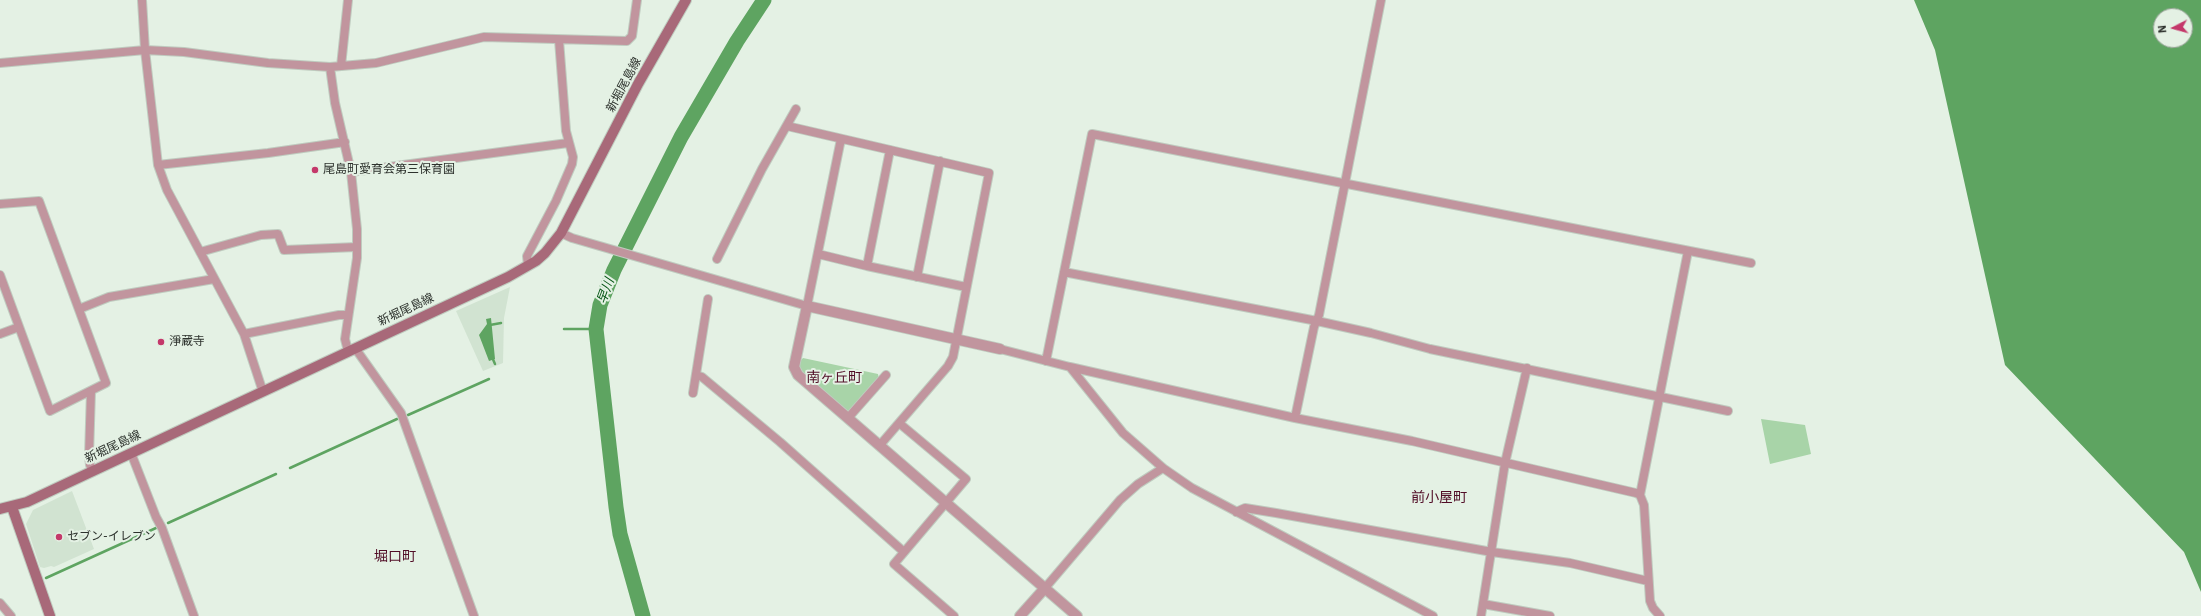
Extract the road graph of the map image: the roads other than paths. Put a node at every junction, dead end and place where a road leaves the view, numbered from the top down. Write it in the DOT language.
graph roads {
  1 [pos="142,0"];
  2 [pos="348,0"];
  3 [pos="637,0"];
  4 [pos="686,0"];
  5 [pos="1381,0"];
  6 [pos="559,40"];
  7 [pos="145,50"];
  8 [pos="0,63"];
  9 [pos="340,66"];
  10 [pos="330,67"];
  11 [pos="796,109"];
  12 [pos="787,126"];
  13 [pos="841,139"];
  14 [pos="344,142"];
  15 [pos="568,143"];
  16 [pos="890,150"];
  17 [pos="940,162"];
  18 [pos="158,165"];
  19 [pos="351,172"];
  20 [pos="1345,183"];
  21 [pos="0,204"];
  22 [pos="562,233"];
  23 [pos="357,246"];
  24 [pos="200,252"];
  25 [pos="1688,252"];
  26 [pos="818,254"];
  27 [pos="717,259"];
  28 [pos="1751,263"];
  29 [pos="528,265"];
  30 [pos="867,266"];
  31 [pos="1064,272"];
  32 [pos="0,275"];
  33 [pos="917,277"];
  34 [pos="214,279"];
  35 [pos="966,287"];
  36 [pos="708,299"];
  37 [pos="807,306"];
  38 [pos="79,309"];
  39 [pos="348,316"];
  40 [pos="1317,321"];
  41 [pos="19,327"];
  42 [pos="0,334"];
  43 [pos="244,334"];
  44 [pos="956,340"];
  45 [pos="1000,349"];
  46 [pos="352,350"];
  47 [pos="1046,361"];
  48 [pos="1070,367"];
  49 [pos="1527,368"];
  50 [pos="696,375"];
  51 [pos="886,375"];
  52 [pos="91,392"];
  53 [pos="263,392"];
  54 [pos="693,393"];
  55 [pos="1658,397"];
  56 [pos="1728,411"];
  57 [pos="848,418"];
  58 [pos="1295,418"];
  59 [pos="899,423"];
  60 [pos="880,445"];
  61 [pos="132,453"];
  62 [pos="1505,463"];
  63 [pos="1163,468"];
  64 [pos="92,471"];
  65 [pos="1640,495"];
  66 [pos="946,504"];
  67 [pos="12,507"];
  68 [pos="0,509"];
  69 [pos="1236,512"];
  70 [pos="904,552"];
  71 [pos="1492,552"];
  72 [pos="1648,581"];
  73 [pos="1045,588"];
  74 [pos="0,603"];
  75 [pos="1483,604"];
  76 [pos="1657,615"];
  77 [pos="11,616"];
  78 [pos="50,616"];
  79 [pos="194,616"];
  80 [pos="474,616"];
  81 [pos="954,616"];
  82 [pos="1020,616"];
  83 [pos="1077,616"];
  84 [pos="1433,616"];
  85 [pos="1481,616"];
  86 [pos="1550,616"];
  1 -- 7 [label="street"];
  2 -- 9 [label="street"];
  3 -- 6 [label="street"];
  4 -- 22 [label="main road, 新堀尾島線"];
  5 -- 20 [label="street"];
  6 -- 9 [label="street"];
  6 -- 15 [label="street"];
  7 -- 8 [label="street"];
  7 -- 10 [label="street"];
  7 -- 18 [label="street"];
  9 -- 10 [label="street"];
  10 -- 14 [label="street"];
  11 -- 12 [label="street"];
  12 -- 13 [label="street"];
  12 -- 27 [label="street"];
  13 -- 16 [label="street"];
  13 -- 26 [label="street"];
  14 -- 18 [label="street"];
  14 -- 19 [label="street"];
  15 -- 19 [label="street"];
  15 -- 29 [label="street"];
  16 -- 17 [label="street"];
  16 -- 30 [label="street"];
  17 -- 33 [label="street"];
  17 -- 35 [label="street"];
  18 -- 24 [label="street"];
  19 -- 23 [label="street"];
  20 -- 25 [label="street"];
  20 -- 31 [label="street"];
  20 -- 40 [label="street"];
  21 -- 38 [label="street"];
  22 -- 29 [label="main road, 新堀尾島線"];
  22 -- 37 [label="street"];
  23 -- 24 [label="street"];
  23 -- 39 [label="street"];
  24 -- 34 [label="street"];
  25 -- 28 [label="street"];
  25 -- 55 [label="street"];
  26 -- 30 [label="street"];
  26 -- 37 [label="street"];
  29 -- 46 [label="main road, 新堀尾島線"];
  30 -- 33 [label="street"];
  31 -- 40 [label="street"];
  31 -- 47 [label="street"];
  32 -- 41 [label="street"];
  33 -- 35 [label="street"];
  34 -- 38 [label="street"];
  34 -- 43 [label="street"];
  35 -- 44 [label="street"];
  36 -- 50 [label="street"];
  37 -- 44 [label="street"];
  37 -- 57 [label="street"];
  38 -- 52 [label="street"];
  39 -- 43 [label="street"];
  39 -- 46 [label="street"];
  40 -- 49 [label="street"];
  40 -- 58 [label="street"];
  41 -- 42 [label="street"];
  41 -- 52 [label="street"];
  43 -- 53 [label="street"];
  44 -- 45 [label="street"];
  44 -- 59 [label="street"];
  45 -- 47 [label="street"];
  46 -- 53 [label="main road, 新堀尾島線"];
  46 -- 80 [label="street"];
  47 -- 48 [label="street"];
  48 -- 58 [label="street"];
  48 -- 63 [label="street"];
  49 -- 55 [label="street"];
  49 -- 62 [label="street"];
  50 -- 54 [label="street"];
  50 -- 70 [label="street"];
  51 -- 57 [label="street"];
  52 -- 64 [label="street"];
  53 -- 61 [label="main road, 新堀尾島線"];
  55 -- 56 [label="street"];
  55 -- 65 [label="street"];
  57 -- 60 [label="street"];
  58 -- 62 [label="street"];
  59 -- 60 [label="street"];
  59 -- 66 [label="street"];
  60 -- 66 [label="street"];
  61 -- 64 [label="main road, 新堀尾島線"];
  61 -- 79 [label="street"];
  62 -- 65 [label="street"];
  62 -- 71 [label="street"];
  63 -- 69 [label="street"];
  63 -- 73 [label="street"];
  64 -- 67 [label="main road, 新堀尾島線"];
  65 -- 72 [label="street"];
  66 -- 70 [label="street"];
  66 -- 73 [label="street"];
  67 -- 68 [label="main road, 新堀尾島線"];
  67 -- 78 [label="main road"];
  69 -- 71 [label="street"];
  69 -- 84 [label="street"];
  70 -- 81 [label="street"];
  71 -- 72 [label="street"];
  71 -- 75 [label="street"];
  72 -- 76 [label="street"];
  73 -- 82 [label="street"];
  73 -- 83 [label="street"];
  74 -- 77 [label="street"];
  75 -- 85 [label="street"];
  75 -- 86 [label="street"];
}
